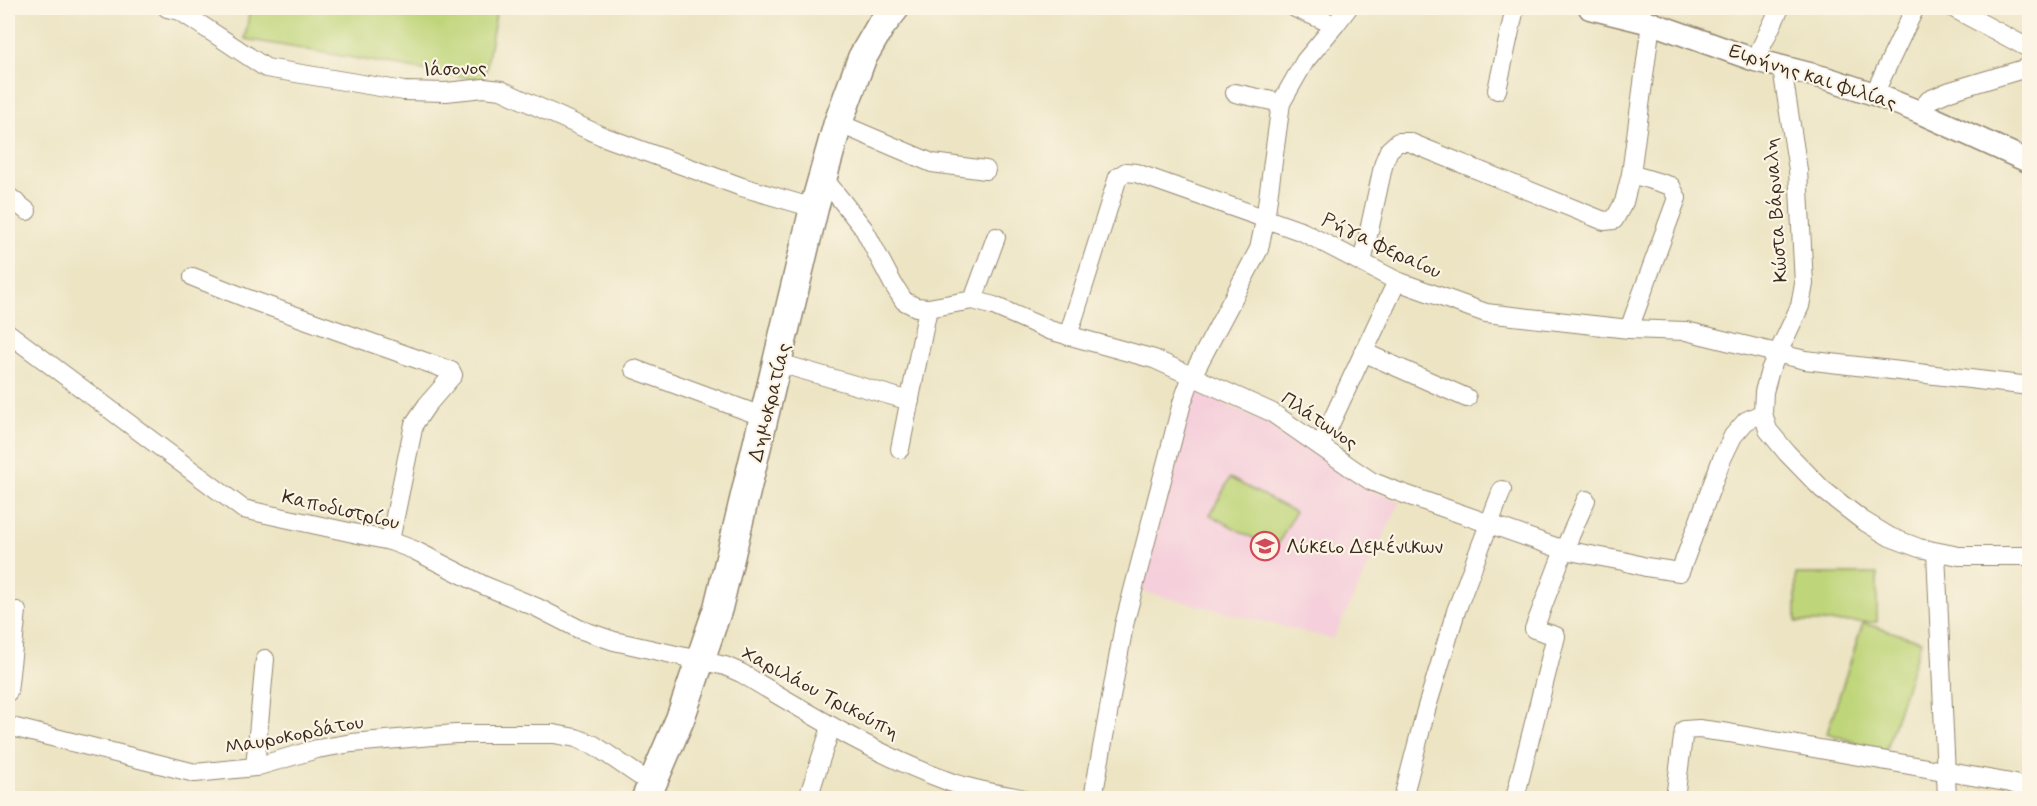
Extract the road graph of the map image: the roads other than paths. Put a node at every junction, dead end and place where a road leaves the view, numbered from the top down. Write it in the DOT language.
graph roads {
  1 [pos="167,8"];
  2 [pos="895,8"];
  3 [pos="1295,8"];
  4 [pos="1347,8"];
  5 [pos="1515,8"];
  6 [pos="1590,8"];
  7 [pos="1780,8"];
  8 [pos="1915,8"];
  9 [pos="1953,8"];
  10 [pos="1651,23"];
  11 [pos="1335,26"];
  12 [pos="2030,49"];
  13 [pos="1755,60"];
  14 [pos="2030,67"];
  15 [pos="1782,68"];
  16 [pos="1497,90"];
  17 [pos="1235,93"];
  18 [pos="1874,94"];
  19 [pos="1281,103"];
  20 [pos="1919,111"];
  21 [pos="838,123"];
  22 [pos="2030,162"];
  23 [pos="986,170"];
  24 [pos="1631,174"];
  25 [pos="822,176"];
  26 [pos="8,196"];
  27 [pos="814,208"];
  28 [pos="27,211"];
  29 [pos="1265,220"];
  30 [pos="996,237"];
  31 [pos="1362,263"];
  32 [pos="193,277"];
  33 [pos="1397,281"];
  34 [pos="973,300"];
  35 [pos="928,308"];
  36 [pos="1629,329"];
  37 [pos="8,333"];
  38 [pos="1068,336"];
  39 [pos="1363,352"];
  40 [pos="1777,355"];
  41 [pos="778,363"];
  42 [pos="634,369"];
  43 [pos="1192,376"];
  44 [pos="2030,386"];
  45 [pos="1467,398"];
  46 [pos="909,401"];
  47 [pos="1763,413"];
  48 [pos="764,417"];
  49 [pos="1320,446"];
  50 [pos="900,449"];
  51 [pos="1502,490"];
  52 [pos="1586,500"];
  53 [pos="1491,524"];
  54 [pos="390,541"];
  55 [pos="1564,550"];
  56 [pos="1936,552"];
  57 [pos="2030,556"];
  58 [pos="17,610"];
  59 [pos="265,659"];
  60 [pos="702,661"];
  61 [pos="8,692"];
  62 [pos="8,726"];
  63 [pos="831,727"];
  64 [pos="255,767"];
  65 [pos="1946,773"];
  66 [pos="649,792"];
  67 [pos="2030,793"];
  68 [pos="808,798"];
  69 [pos="1021,798"];
  70 [pos="1093,798"];
  71 [pos="1403,798"];
  72 [pos="1515,798"];
  73 [pos="1675,798"];
  74 [pos="1947,798"];
  1 -- 27 [label="street, Ιάσονος"];
  2 -- 21 [label="main road, Δημοκρατίας"];
  3 -- 11 [label="street"];
  4 -- 11 [label="street"];
  5 -- 16 [label="street"];
  6 -- 10 [label="street, Ειρήνης και Φιλίας"];
  7 -- 13 [label="street"];
  8 -- 18 [label="street"];
  9 -- 12 [label="street"];
  10 -- 13 [label="street, Ειρήνης και Φιλίας"];
  10 -- 24 [label="street"];
  11 -- 19 [label="street"];
  13 -- 15 [label="street, Ειρήνης και Φιλίας"];
  14 -- 20 [label="street"];
  15 -- 18 [label="street, Ειρήνης και Φιλίας"];
  15 -- 40 [label="street, Κώστα Βάρναλη"];
  17 -- 19 [label="street"];
  18 -- 20 [label="street, Ειρήνης και Φιλίας"];
  19 -- 29 [label="street"];
  20 -- 22 [label="street, Ειρήνης και Φιλίας"];
  21 -- 23 [label="street"];
  21 -- 25 [label="main road, Δημοκρατίας"];
  24 -- 31 [label="street"];
  24 -- 36 [label="street"];
  25 -- 27 [label="main road, Δημοκρατίας"];
  25 -- 35 [label="street"];
  26 -- 28 [label="street"];
  27 -- 41 [label="main road, Δημοκρατίας"];
  29 -- 31 [label="street, Ρήγα Φεραίου"];
  29 -- 38 [label="street, Ρήγα Φεραίου"];
  29 -- 43 [label="street"];
  30 -- 34 [label="street"];
  31 -- 33 [label="street, Ρήγα Φεραίου"];
  32 -- 54 [label="street"];
  33 -- 36 [label="street, Ρήγα Φεραίου"];
  33 -- 39 [label="street"];
  34 -- 35 [label="street, Πλάτωνος"];
  34 -- 38 [label="street, Πλάτωνος"];
  35 -- 46 [label="street"];
  36 -- 40 [label="street, Ρήγα Φεραίου"];
  37 -- 54 [label="street, Καποδιστρίου"];
  38 -- 43 [label="street, Πλάτωνος"];
  39 -- 45 [label="street"];
  39 -- 49 [label="street"];
  40 -- 44 [label="street, Ρήγα Φεραίου"];
  40 -- 47 [label="street, Κώστα Βάρναλη"];
  41 -- 46 [label="street"];
  41 -- 48 [label="main road, Δημοκρατίας"];
  42 -- 48 [label="street"];
  43 -- 49 [label="street, Πλάτωνος"];
  43 -- 70 [label="street"];
  46 -- 50 [label="street"];
  47 -- 55 [label="street, Πλάτωνος"];
  47 -- 56 [label="street"];
  48 -- 60 [label="main road, Δημοκρατίας"];
  49 -- 53 [label="street, Πλάτωνος"];
  51 -- 53 [label="street"];
  52 -- 55 [label="street"];
  53 -- 55 [label="street, Πλάτωνος"];
  53 -- 71 [label="street"];
  54 -- 60 [label="street, Καποδιστρίου"];
  55 -- 72 [label="street"];
  56 -- 57 [label="street"];
  56 -- 65 [label="street"];
  58 -- 61 [label="street"];
  59 -- 64 [label="street"];
  60 -- 63 [label="street, Χαριλάου Τρικούπη"];
  60 -- 66 [label="main road, Δημοκρατίας"];
  62 -- 64 [label="street, Μαυροκορδάτου"];
  63 -- 68 [label="street"];
  63 -- 69 [label="street, Χαριλάου Τρικούπη"];
  64 -- 66 [label="street, Μαυροκορδάτου"];
  65 -- 67 [label="street"];
  65 -- 73 [label="street"];
  65 -- 74 [label="street"];
}
